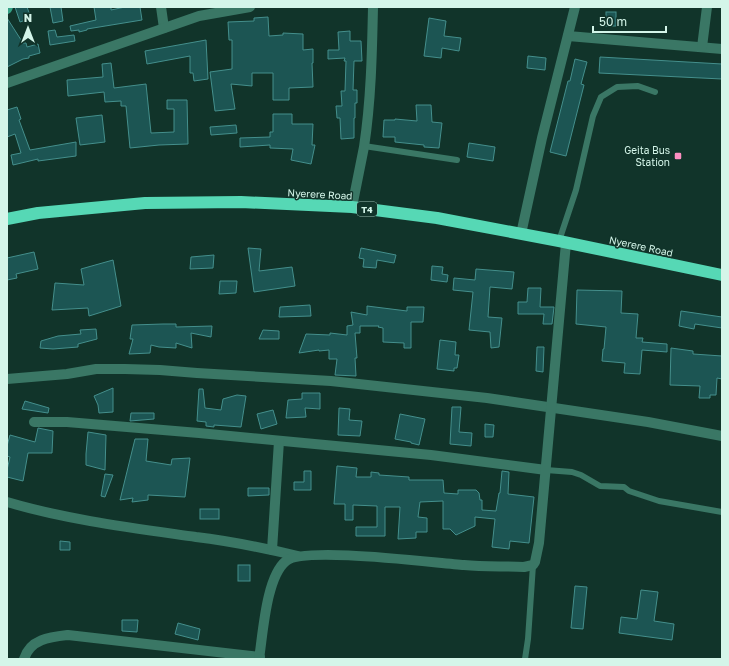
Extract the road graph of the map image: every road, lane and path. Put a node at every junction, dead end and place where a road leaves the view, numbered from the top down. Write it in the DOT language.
graph roads {
  1 [pos="162,7"];
  2 [pos="250,7"];
  3 [pos="373,7"];
  4 [pos="575,7"];
  5 [pos="707,7"];
  6 [pos="164,28"];
  7 [pos="568,36"];
  8 [pos="702,47"];
  9 [pos="722,49"];
  10 [pos="7,83"];
  11 [pos="655,92"];
  12 [pos="364,146"];
  13 [pos="457,160"];
  14 [pos="352,207"];
  15 [pos="7,219"];
  16 [pos="521,234"];
  17 [pos="562,242"];
  18 [pos="722,275"];
  19 [pos="7,379"];
  20 [pos="550,406"];
  21 [pos="34,422"];
  22 [pos="722,436"];
  23 [pos="279,441"];
  24 [pos="546,470"];
  25 [pos="7,502"];
  26 [pos="722,512"];
  27 [pos="272,550"];
  28 [pos="298,556"];
  29 [pos="533,565"];
  30 [pos="259,658"];
  31 [pos="24,659"];
  32 [pos="525,659"];
  1 -- 6 [label="street"];
  2 -- 6 [label="street"];
  3 -- 12 [label="street"];
  4 -- 7 [label="street"];
  5 -- 8 [label="street"];
  6 -- 10 [label="street"];
  7 -- 8 [label="street"];
  7 -- 16 [label="street"];
  8 -- 9 [label="street"];
  11 -- 17 [label="lane"];
  12 -- 13 [label="lane"];
  12 -- 14 [label="street"];
  14 -- 15 [label="highway, Nyerere Road / T4"];
  14 -- 16 [label="highway, Nyerere Road / T4"];
  16 -- 17 [label="highway, Nyerere Road / T4"];
  17 -- 18 [label="highway, Nyerere Road / T4"];
  17 -- 20 [label="street"];
  19 -- 20 [label="street"];
  20 -- 22 [label="street"];
  20 -- 24 [label="street"];
  21 -- 23 [label="street"];
  23 -- 24 [label="street"];
  23 -- 27 [label="street"];
  24 -- 26 [label="lane"];
  24 -- 29 [label="street"];
  25 -- 27 [label="street"];
  27 -- 28 [label="street"];
  28 -- 29 [label="street"];
  28 -- 30 [label="street"];
  29 -- 32 [label="lane"];
  30 -- 31 [label="street"];
}
